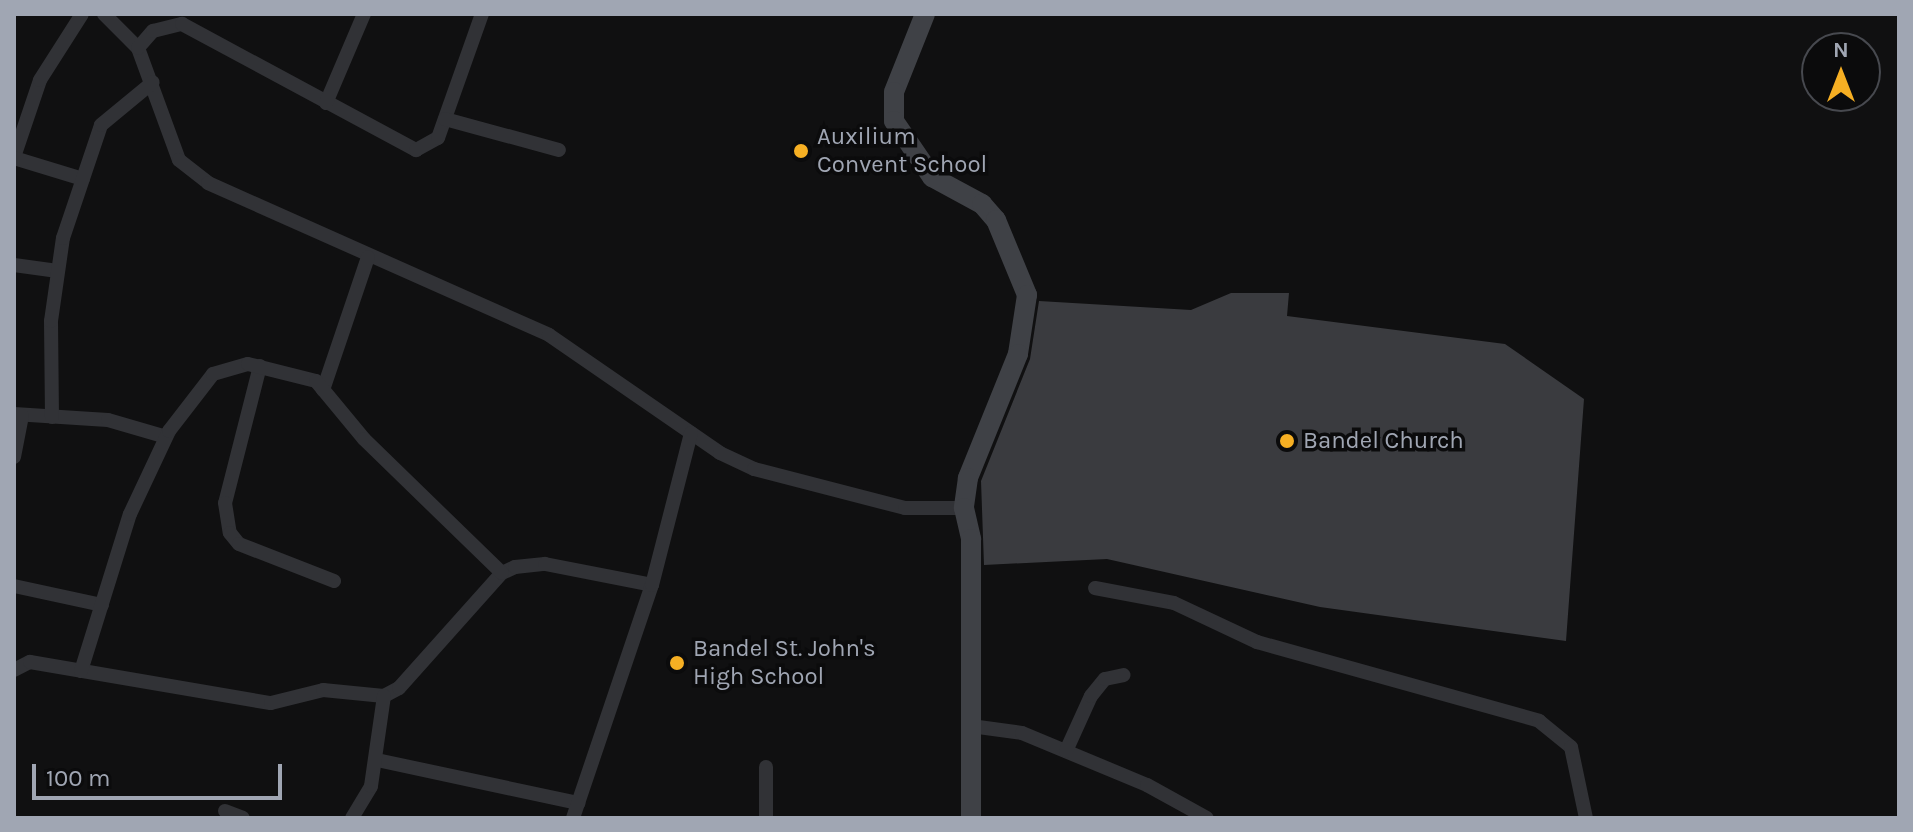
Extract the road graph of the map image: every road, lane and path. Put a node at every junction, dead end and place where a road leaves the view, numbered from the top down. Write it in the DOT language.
graph roads {
  1 [pos="82,14"];
  2 [pos="104,14"];
  3 [pos="364,14"];
  4 [pos="482,14"];
  5 [pos="925,14"];
  6 [pos="138,48"];
  7 [pos="153,82"];
  8 [pos="326,103"];
  9 [pos="445,119"];
  10 [pos="559,150"];
  11 [pos="14,158"];
  12 [pos="83,179"];
  13 [pos="368,257"];
  14 [pos="14,265"];
  15 [pos="58,271"];
  16 [pos="260,366"];
  17 [pos="323,390"];
  18 [pos="18,415"];
  19 [pos="52,417"];
  20 [pos="691,433"];
  21 [pos="166,437"];
  22 [pos="14,457"];
  23 [pos="964,508"];
  24 [pos="502,573"];
  25 [pos="334,581"];
  26 [pos="652,585"];
  27 [pos="14,586"];
  28 [pos="1095,588"];
  29 [pos="102,605"];
  30 [pos="14,670"];
  31 [pos="81,671"];
  32 [pos="1124,675"];
  33 [pos="384,696"];
  34 [pos="971,726"];
  35 [pos="1066,751"];
  36 [pos="377,760"];
  37 [pos="766,767"];
  38 [pos="578,803"];
  39 [pos="225,811"];
  40 [pos="243,818"];
  41 [pos="352,818"];
  42 [pos="573,818"];
  43 [pos="766,818"];
  44 [pos="971,818"];
  45 [pos="1207,818"];
  46 [pos="1586,818"];
  1 -- 11 [label="street"];
  2 -- 6 [label="street"];
  3 -- 8 [label="street"];
  4 -- 9 [label="street"];
  5 -- 23 [label="main road"];
  6 -- 7 [label="street"];
  6 -- 8 [label="street"];
  7 -- 12 [label="street"];
  7 -- 13 [label="street"];
  8 -- 9 [label="street"];
  9 -- 10 [label="street"];
  11 -- 12 [label="street"];
  12 -- 15 [label="street"];
  13 -- 17 [label="street"];
  13 -- 20 [label="street"];
  14 -- 15 [label="street"];
  15 -- 19 [label="street"];
  16 -- 17 [label="street"];
  16 -- 21 [label="street"];
  16 -- 25 [label="street"];
  17 -- 24 [label="street"];
  18 -- 19 [label="street"];
  18 -- 22 [label="street"];
  19 -- 21 [label="street"];
  20 -- 23 [label="street"];
  20 -- 26 [label="street"];
  21 -- 29 [label="street"];
  23 -- 34 [label="main road"];
  24 -- 26 [label="street"];
  24 -- 33 [label="street"];
  26 -- 38 [label="street"];
  27 -- 29 [label="street"];
  28 -- 46 [label="street"];
  29 -- 31 [label="street"];
  30 -- 31 [label="street"];
  31 -- 33 [label="street"];
  32 -- 35 [label="street"];
  33 -- 36 [label="street"];
  34 -- 35 [label="street"];
  34 -- 44 [label="main road"];
  35 -- 45 [label="street"];
  36 -- 38 [label="street"];
  36 -- 41 [label="street"];
  37 -- 43 [label="street"];
  38 -- 42 [label="street"];
  39 -- 40 [label="street"];
}
